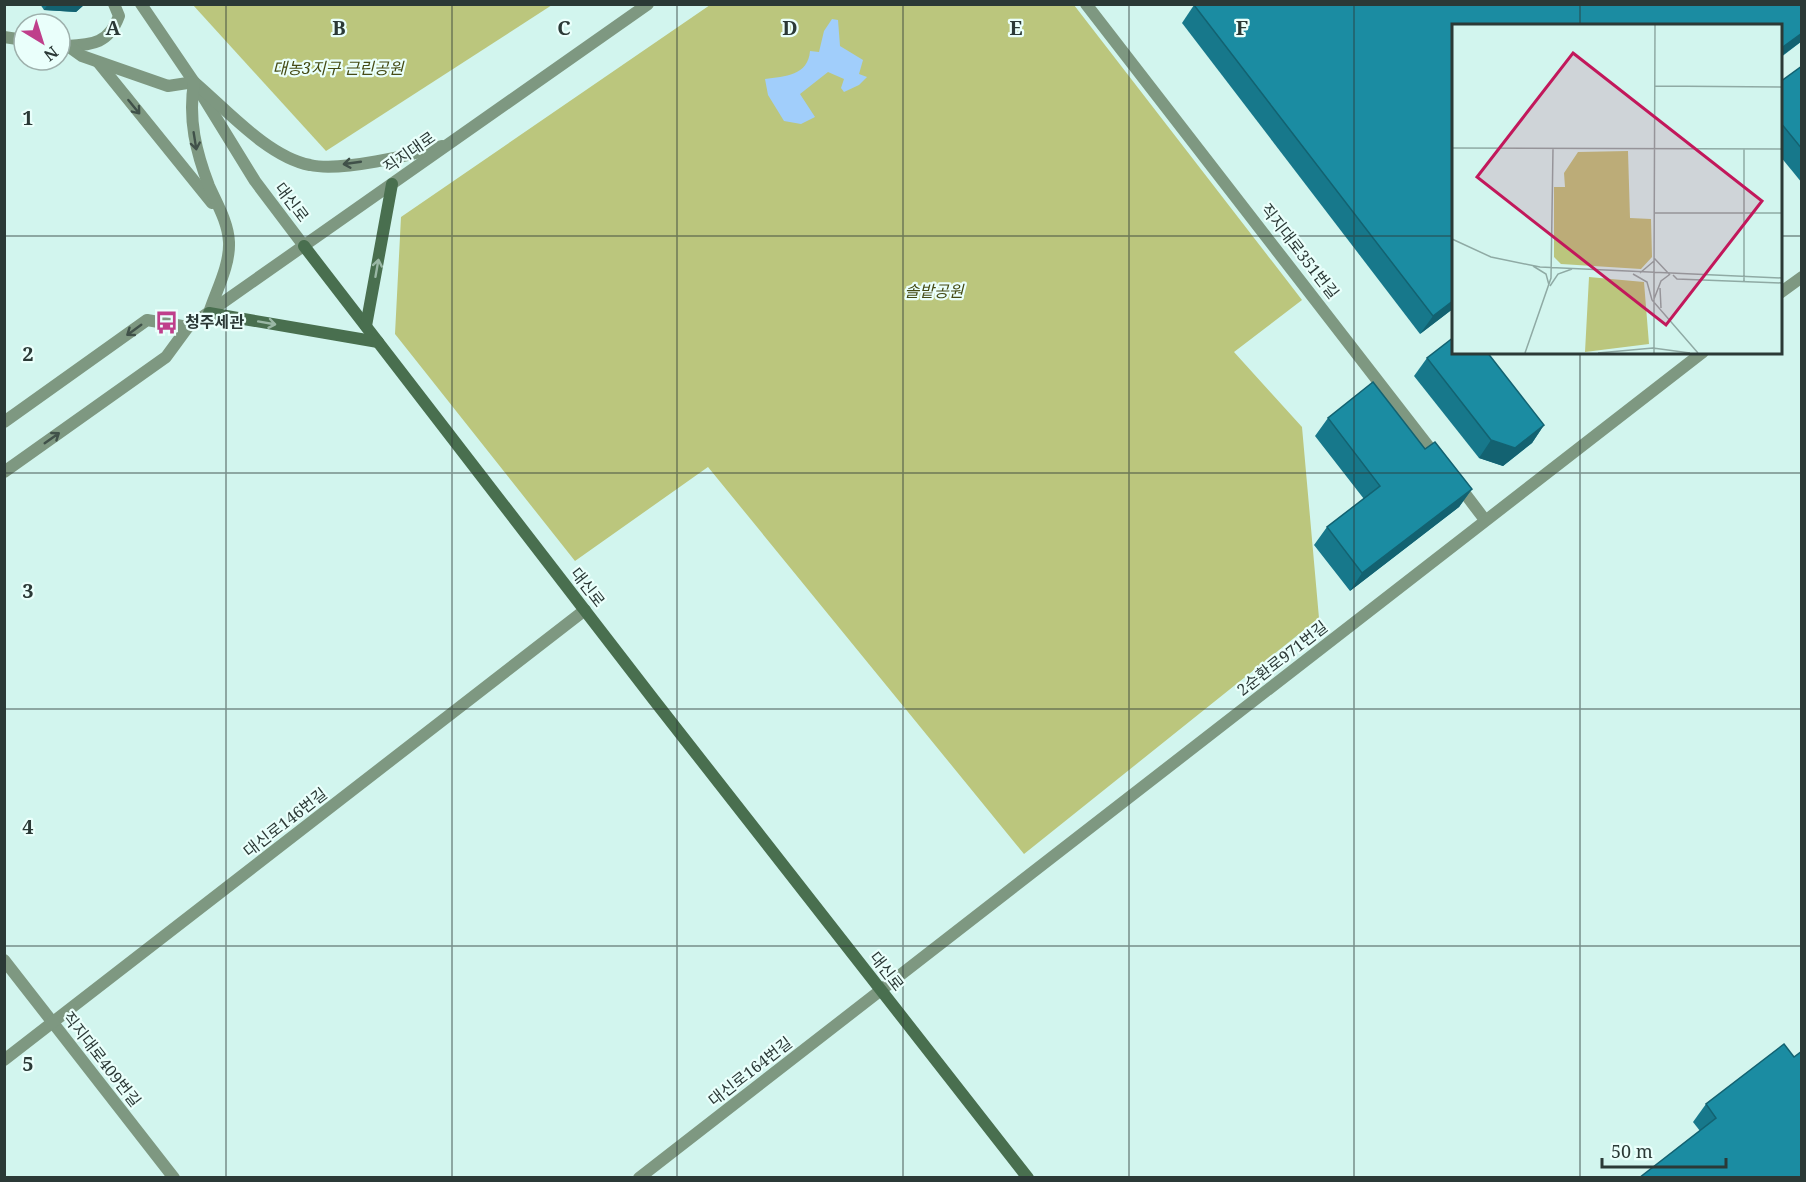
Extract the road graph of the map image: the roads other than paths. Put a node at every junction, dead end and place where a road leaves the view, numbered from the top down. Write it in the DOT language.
graph roads {
  1 [pos="114,4"];
  2 [pos="141,4"];
  3 [pos="648,4"];
  4 [pos="1086,4"];
  5 [pos="72,45"];
  6 [pos="72,50"];
  7 [pos="97,62"];
  8 [pos="194,82"];
  9 [pos="451,143"];
  10 [pos="392,184"];
  11 [pos="223,216"];
  12 [pos="304,246"];
  13 [pos="1802,277"];
  14 [pos="1782,292"];
  15 [pos="209,313"];
  16 [pos="366,326"];
  17 [pos="189,327"];
  18 [pos="378,342"];
  19 [pos="1700,354"];
  20 [pos="4,422"];
  21 [pos="4,472"];
  22 [pos="1485,520"];
  23 [pos="585,610"];
  24 [pos="4,960"];
  25 [pos="881,990"];
  26 [pos="53,1023"];
  27 [pos="4,1060"];
  28 [pos="174,1178"];
  29 [pos="639,1178"];
  30 [pos="1028,1178"];
  1 -- 5 [label="street"];
  2 -- 8 [label="street, 대신로"];
  3 -- 9 [label="street, 직지대로"];
  4 -- 22 [label="street, 직지대로351번길"];
  6 -- 7 [label="street"];
  7 -- 8 [label="street"];
  7 -- 11 [label="street, one-way"];
  9 -- 8 [label="street, one-way"];
  8 -- 11 [label="street, one-way"];
  8 -- 12 [label="street, 대신로"];
  9 -- 10 [label="street, 직지대로"];
  10 -- 12 [label="street, 직지대로"];
  16 -- 10 [label="main road, one-way"];
  11 -- 15 [label="street"];
  12 -- 15 [label="street, 직지대로"];
  12 -- 16 [label="main road, 대신로"];
  13 -- 14 [label="street"];
  15 -- 17 [label="street, 직지대로"];
  15 -- 18 [label="main road, one-way"];
  16 -- 18 [label="main road, 대신로"];
  17 -- 20 [label="street, one-way"];
  21 -- 17 [label="street, 직지대로, one-way"];
  18 -- 23 [label="main road, 대신로"];
  19 -- 22 [label="street, 2순환로971번길"];
  22 -- 25 [label="street, 2순환로971번길"];
  23 -- 25 [label="main road, 대신로"];
  23 -- 26 [label="street, 대신로146번길"];
  24 -- 26 [label="street, 직지대로409번길"];
  25 -- 29 [label="street, 대신로164번길"];
  25 -- 30 [label="main road, 대신로"];
  26 -- 27 [label="street, 대신로146번길"];
  26 -- 28 [label="street, 직지대로409번길"];
}
